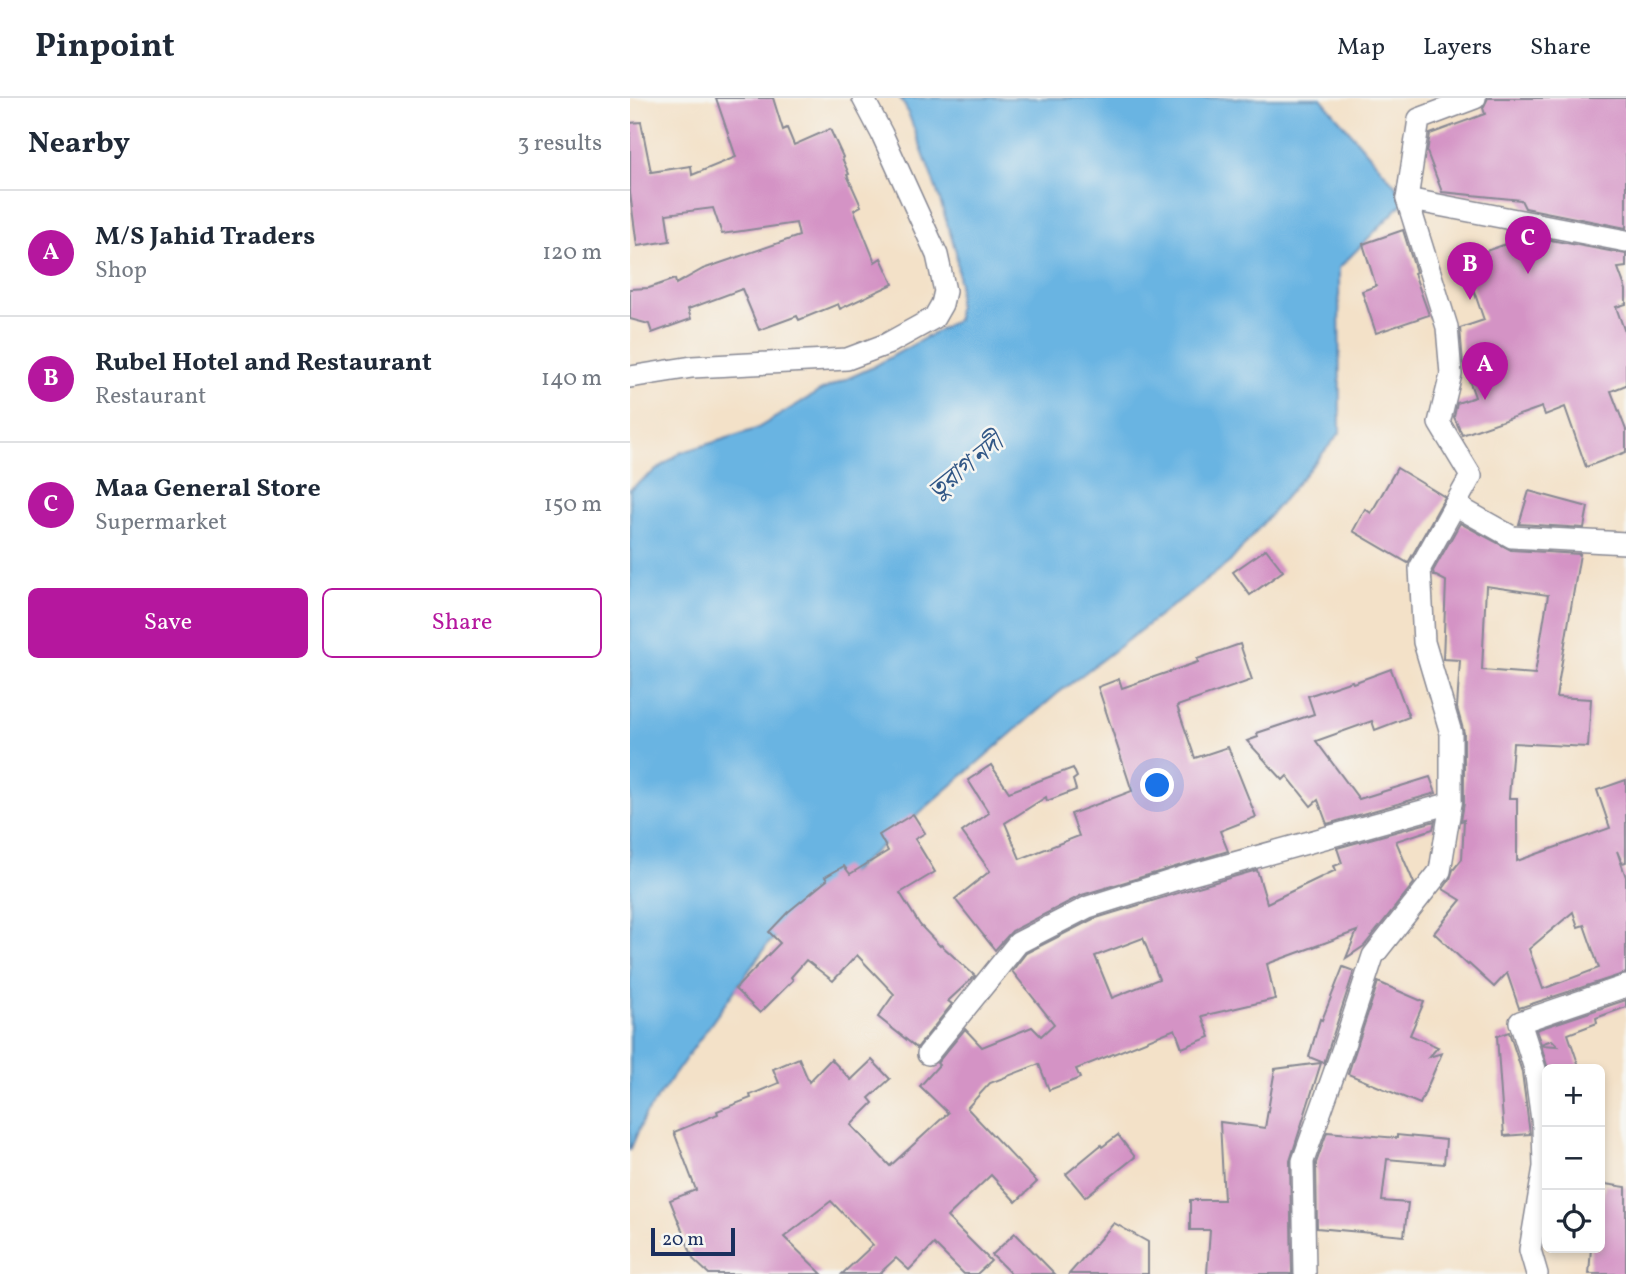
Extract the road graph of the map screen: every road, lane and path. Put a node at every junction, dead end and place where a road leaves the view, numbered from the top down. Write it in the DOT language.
graph roads {
  1 [pos="863,98"];
  2 [pos="1475,98"];
  3 [pos="1407,199"];
  4 [pos="1626,241"];
  5 [pos="630,377"];
  6 [pos="1455,505"];
  7 [pos="1626,543"];
  8 [pos="1451,803"];
  9 [pos="1626,986"];
  10 [pos="928,1054"];
  11 [pos="1306,1274"];
  12 [pos="1537,1274"];
  1 -- 5 [label="street"];
  2 -- 3 [label="street"];
  3 -- 4 [label="street"];
  3 -- 6 [label="street"];
  6 -- 7 [label="street"];
  6 -- 8 [label="street"];
  8 -- 10 [label="street"];
  8 -- 11 [label="street"];
  9 -- 12 [label="street"];
}
